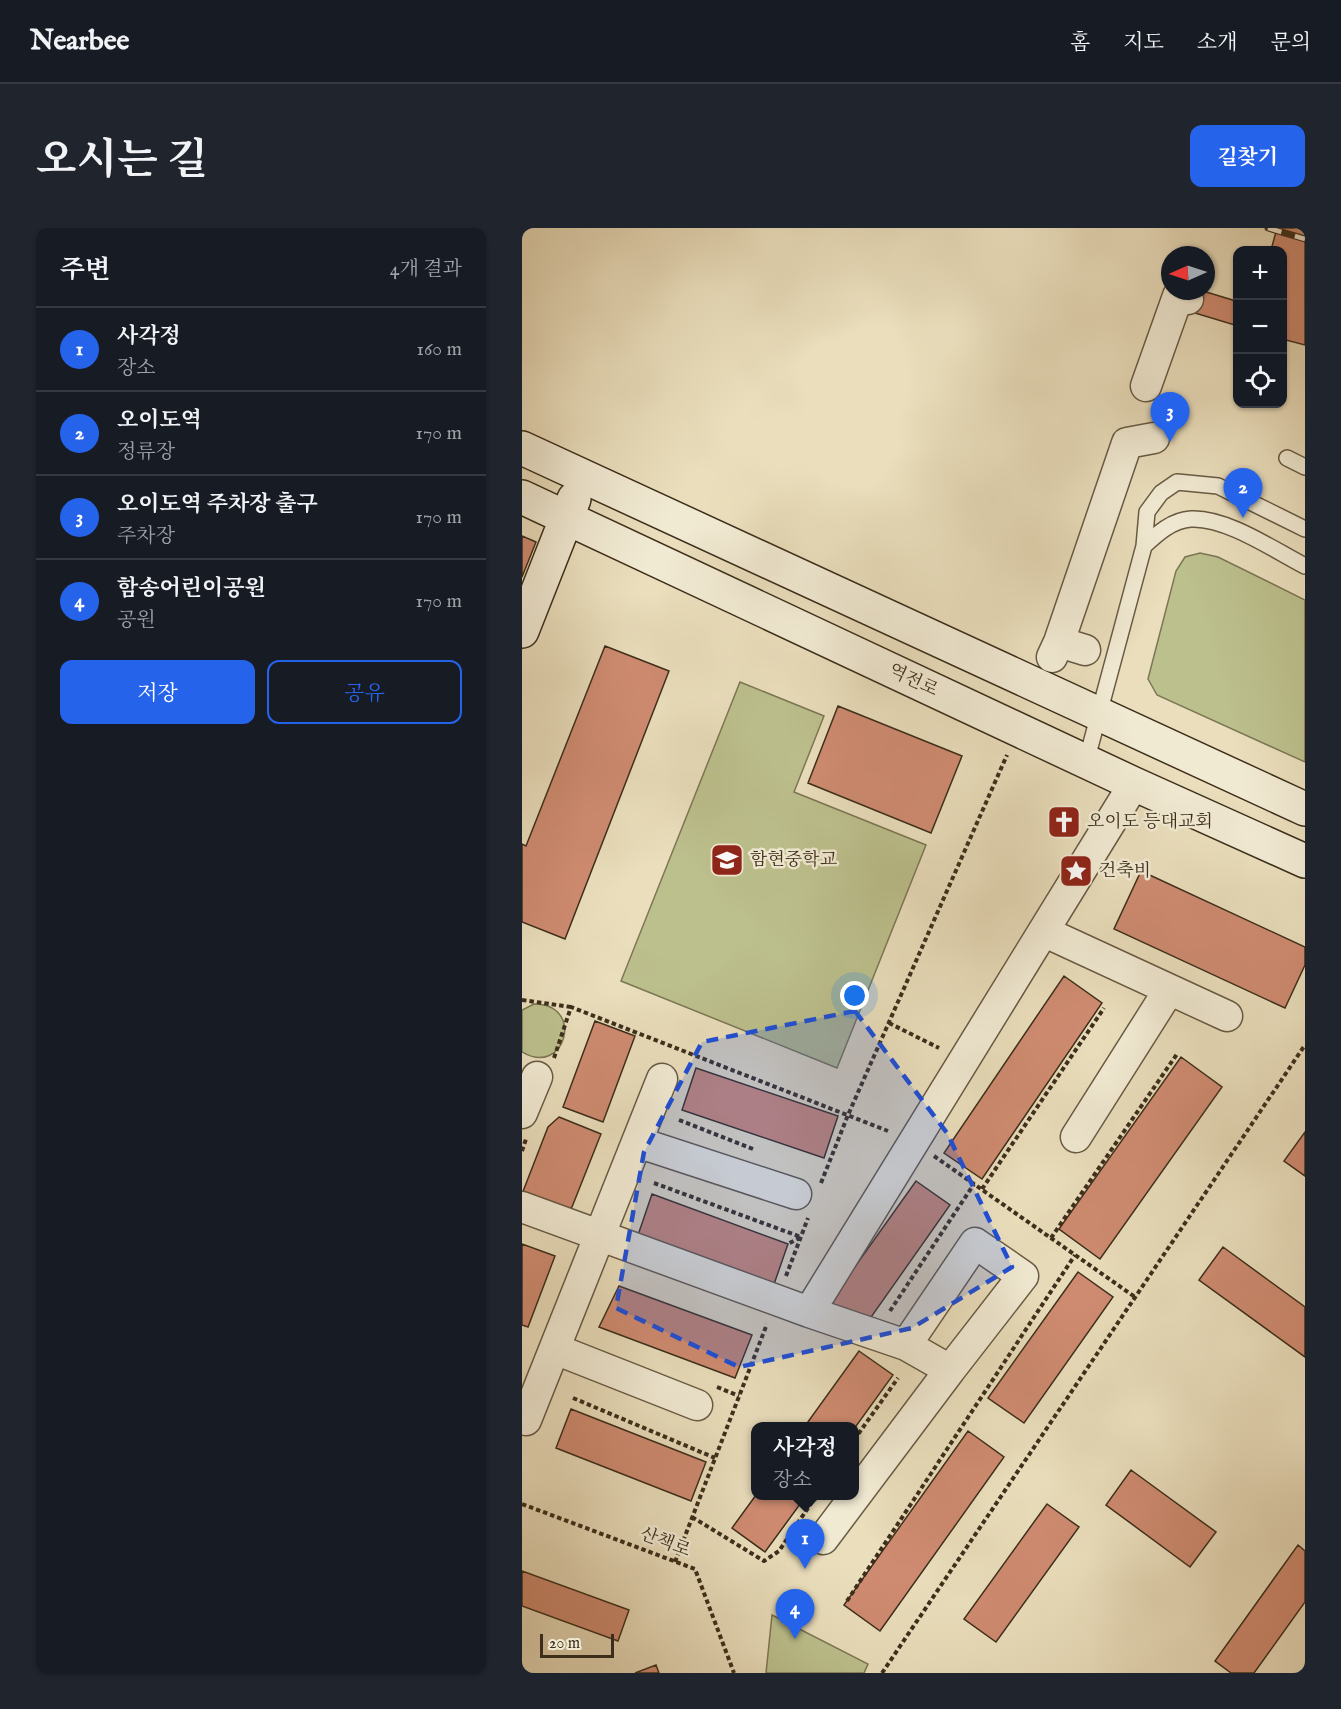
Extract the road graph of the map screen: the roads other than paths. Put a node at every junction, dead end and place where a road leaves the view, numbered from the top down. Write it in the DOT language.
graph roads {
  1 [pos="1177,300"];
  2 [pos="1146,386"];
  3 [pos="1138,433"];
  4 [pos="522,448"];
  5 [pos="1287,458"];
  6 [pos="1305,467"];
  7 [pos="584,477"];
  8 [pos="522,497"];
  9 [pos="566,518"];
  10 [pos="1305,529"];
  11 [pos="1144,546"];
  12 [pos="1305,566"];
  13 [pos="522,631"];
  14 [pos="1066,650"];
  15 [pos="1098,714"];
  16 [pos="1086,762"];
  17 [pos="1134,784"];
  18 [pos="1305,809"];
  19 [pos="1305,861"];
  20 [pos="1045,932"];
  21 [pos="1169,990"];
  22 [pos="1227,1016"];
  23 [pos="537,1077"];
  24 [pos="662,1079"];
  25 [pos="522,1113"];
  26 [pos="1076,1137"];
  27 [pos="637,1142"];
  28 [pos="808,1199"];
  29 [pos="522,1207"];
  30 [pos="599,1237"];
  31 [pos="809,1312"];
  32 [pos="906,1345"];
  33 [pos="555,1349"];
  34 [pos="950,1370"];
  35 [pos="697,1405"];
  36 [pos="526,1420"];
  37 [pos="859,1491"];
  38 [pos="852,1500"];
  39 [pos="823,1539"];
  1 -- 2 [label="street"];
  3 -- 14 [label="street"];
  4 -- 7 [label="main road"];
  5 -- 6 [label="lane"];
  7 -- 9 [label="main road"];
  7 -- 15 [label="main road"];
  8 -- 9 [label="main road, 역전로"];
  9 -- 13 [label="main road"];
  9 -- 16 [label="main road, 역전로"];
  10 -- 11 [label="lane"];
  11 -- 12 [label="lane"];
  11 -- 15 [label="lane"];
  15 -- 16 [label="lane"];
  15 -- 18 [label="main road"];
  16 -- 17 [label="main road, 역전로"];
  17 -- 19 [label="main road, 역전로"];
  17 -- 20 [label="street"];
  20 -- 21 [label="street"];
  20 -- 31 [label="street"];
  21 -- 22 [label="street"];
  21 -- 26 [label="street"];
  23 -- 25 [label="street"];
  24 -- 27 [label="street"];
  27 -- 28 [label="street"];
  27 -- 30 [label="street"];
  29 -- 30 [label="street"];
  30 -- 31 [label="street"];
  30 -- 33 [label="street"];
  31 -- 32 [label="street"];
  32 -- 34 [label="street"];
  32 -- 34 [label="street"];
  33 -- 35 [label="street"];
  33 -- 36 [label="street"];
  34 -- 37 [label="street"];
  38 -- 39 [label="street"];
}
